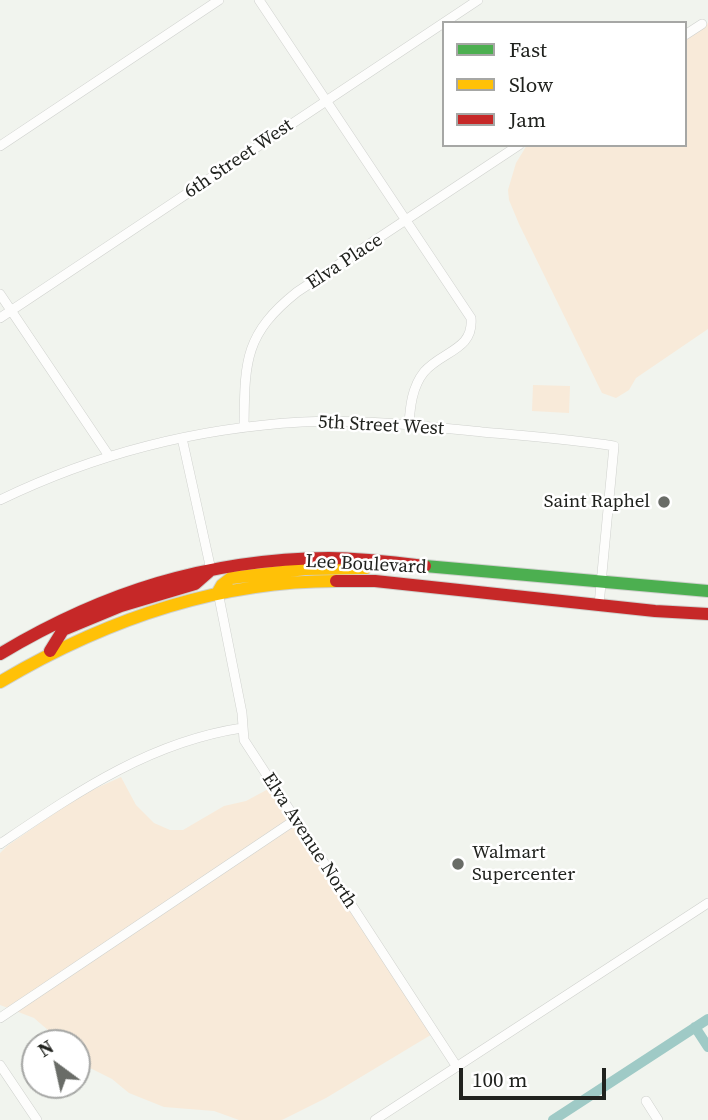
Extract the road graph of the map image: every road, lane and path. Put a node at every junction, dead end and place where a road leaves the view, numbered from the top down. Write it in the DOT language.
graph roads {
  1 [pos="219,0"];
  2 [pos="259,0"];
  3 [pos="478,0"];
  4 [pos="447,21"];
  5 [pos="442,24"];
  6 [pos="702,24"];
  7 [pos="687,34"];
  8 [pos="327,101"];
  9 [pos="0,146"];
  10 [pos="516,147"];
  11 [pos="407,221"];
  12 [pos="0,294"];
  13 [pos="11,310"];
  14 [pos="0,318"];
  15 [pos="409,425"];
  16 [pos="244,427"];
  17 [pos="182,438"];
  18 [pos="109,456"];
  19 [pos="0,500"];
  20 [pos="397,564"];
  21 [pos="211,570"];
  22 [pos="602,582"];
  23 [pos="708,591"];
  24 [pos="218,592"];
  25 [pos="599,605"];
  26 [pos="708,614"];
  27 [pos="50,652"];
  28 [pos="0,654"];
  29 [pos="0,682"];
  30 [pos="242,728"];
  31 [pos="295,820"];
  32 [pos="0,844"];
  33 [pos="708,903"];
  34 [pos="0,1018"];
  35 [pos="0,1065"];
  36 [pos="457,1067"];
  37 [pos="646,1101"];
  38 [pos="37,1120"];
  39 [pos="375,1120"];
  40 [pos="658,1120"];
  1 -- 9 [label="street"];
  2 -- 8 [label="street"];
  3 -- 4 [label="street, 6th Street West"];
  5 -- 8 [label="street, 6th Street West"];
  6 -- 7 [label="street"];
  8 -- 11 [label="street"];
  8 -- 13 [label="street, 6th Street West"];
  10 -- 11 [label="street, Elva Place"];
  11 -- 15 [label="street"];
  11 -- 16 [label="street, Elva Place"];
  12 -- 13 [label="street"];
  13 -- 14 [label="street, 6th Street West"];
  13 -- 18 [label="street"];
  15 -- 16 [label="street, 5th Street West"];
  15 -- 22 [label="street, 5th Street West"];
  16 -- 17 [label="street, 5th Street West"];
  17 -- 18 [label="street, 5th Street West"];
  17 -- 21 [label="street"];
  18 -- 19 [label="street, 5th Street West"];
  20 -- 21 [label="main road, Lee Boulevard"];
  20 -- 22 [label="main road, Lee Boulevard"];
  20 -- 24 [label="main road"];
  21 -- 27 [label="main road"];
  21 -- 28 [label="main road, Lee Boulevard"];
  22 -- 23 [label="main road, Lee Boulevard"];
  22 -- 25 [label="street, 5th Street West"];
  24 -- 25 [label="main road, Lee Boulevard"];
  24 -- 27 [label="main road, Lee Boulevard"];
  24 -- 30 [label="street, Elva Avenue North"];
  25 -- 26 [label="main road, Lee Boulevard"];
  27 -- 29 [label="main road, Lee Boulevard"];
  30 -- 31 [label="street, Elva Avenue North"];
  30 -- 32 [label="street"];
  31 -- 34 [label="street"];
  31 -- 36 [label="street, Elva Avenue North"];
  33 -- 36 [label="street"];
  35 -- 38 [label="street"];
  36 -- 39 [label="street"];
  37 -- 40 [label="street"];
}
